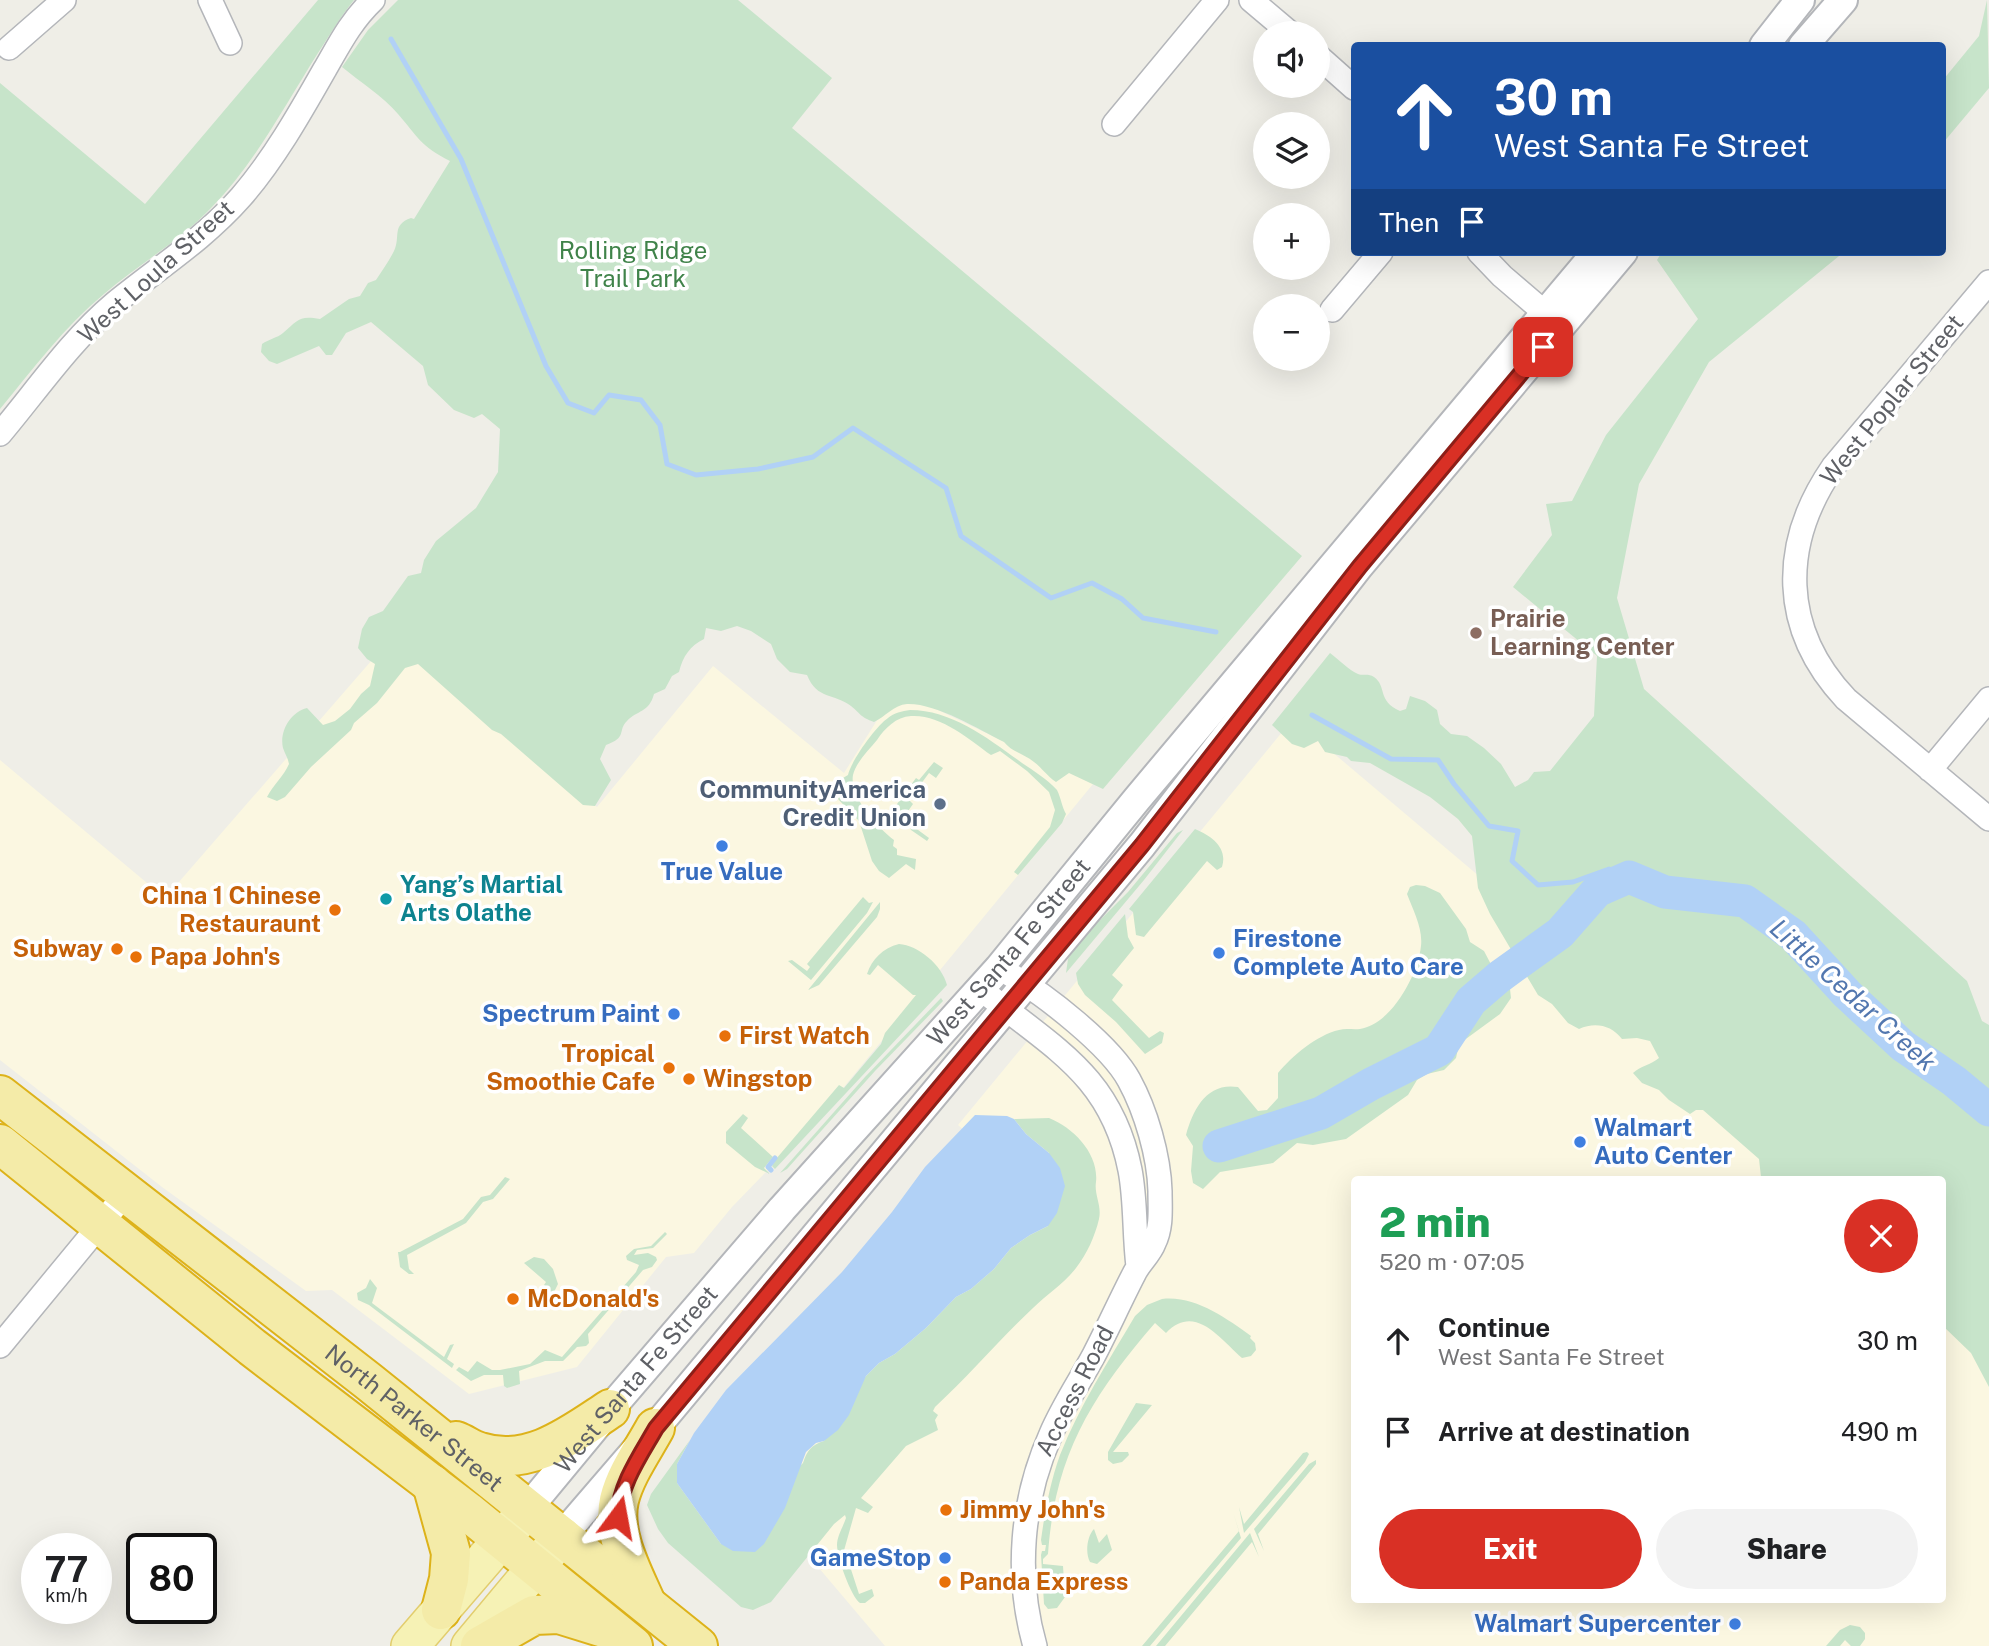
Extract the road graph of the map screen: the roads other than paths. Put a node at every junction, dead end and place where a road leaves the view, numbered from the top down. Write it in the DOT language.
graph roads {
  1 [pos="64,0"];
  2 [pos="210,0"];
  3 [pos="373,0"];
  4 [pos="1217,0"];
  5 [pos="1251,0"];
  6 [pos="1800,0"];
  7 [pos="1843,0"];
  8 [pos="1276,21"];
  9 [pos="1767,42"];
  10 [pos="1806,42"];
  11 [pos="230,43"];
  12 [pos="9,48"];
  13 [pos="1330,67"];
  14 [pos="1351,85"];
  15 [pos="1114,124"];
  16 [pos="1378,256"];
  17 [pos="1483,256"];
  18 [pos="1594,256"];
  19 [pos="1619,256"];
  20 [pos="1989,282"];
  21 [pos="1332,310"];
  22 [pos="1553,320"];
  23 [pos="0,434"];
  24 [pos="1989,699"];
  25 [pos="1930,770"];
  26 [pos="1989,819"];
  27 [pos="999,968"];
  28 [pos="1027,984"];
  29 [pos="981,989"];
  30 [pos="1005,1009"];
  31 [pos="0,1095"];
  32 [pos="0,1144"];
  33 [pos="127,1192"];
  34 [pos="100,1225"];
  35 [pos="1138,1266"];
  36 [pos="0,1346"];
  37 [pos="610,1409"];
  38 [pos="656,1428"];
  39 [pos="434,1433"];
  40 [pos="432,1484"];
  41 [pos="528,1508"];
  42 [pos="562,1536"];
  43 [pos="503,1539"];
  44 [pos="536,1566"];
  45 [pos="647,1605"];
  46 [pos="441,1610"];
  47 [pos="623,1638"];
  48 [pos="410,1646"];
  49 [pos="470,1646"];
  50 [pos="480,1646"];
  51 [pos="698,1646"];
  52 [pos="1035,1646"];
  1 -- 12 [label="street"];
  2 -- 11 [label="street"];
  3 -- 23 [label="street, West Loula Street"];
  4 -- 15 [label="street"];
  5 -- 8 [label="street"];
  6 -- 9 [label="street"];
  7 -- 10 [label="street"];
  13 -- 14 [label="street"];
  16 -- 21 [label="street"];
  17 -- 22 [label="street"];
  18 -- 22 [label="street, West Santa Fe Street"];
  19 -- 22 [label="street, West Santa Fe Street"];
  20 -- 25 [label="street, West Poplar Street"];
  22 -- 27 [label="street, West Santa Fe Street"];
  22 -- 28 [label="street, West Santa Fe Street"];
  24 -- 25 [label="street"];
  25 -- 26 [label="street, West Poplar Street"];
  27 -- 28 [label="street, Access Road"];
  27 -- 29 [label="street, West Santa Fe Street"];
  28 -- 30 [label="street, West Santa Fe Street"];
  28 -- 35 [label="street, Access Road"];
  29 -- 30 [label="street"];
  29 -- 37 [label="street, West Santa Fe Street"];
  30 -- 35 [label="street"];
  30 -- 38 [label="street, West Santa Fe Street"];
  31 -- 33 [label="highway, North Parker Street"];
  32 -- 34 [label="highway, North Parker Street"];
  33 -- 34 [label="street"];
  33 -- 39 [label="highway, North Parker Street"];
  34 -- 36 [label="street"];
  34 -- 40 [label="highway, North Parker Street"];
  35 -- 52 [label="street, Access Road"];
  37 -- 39 [label="highway"];
  37 -- 41 [label="street, West Santa Fe Street"];
  38 -- 42 [label="street, West Santa Fe Street"];
  38 -- 45 [label="highway"];
  39 -- 41 [label="highway, North Parker Street"];
  40 -- 43 [label="highway, North Parker Street"];
  40 -- 46 [label="highway"];
  41 -- 42 [label="highway, North Parker Street"];
  41 -- 43 [label="main road, West Santa Fe Street"];
  42 -- 44 [label="main road, West Santa Fe Street"];
  42 -- 45 [label="highway, North Parker Street"];
  43 -- 44 [label="highway, North Parker Street"];
  43 -- 46 [label="main road, West Santa Fe Street"];
  44 -- 47 [label="highway, North Parker Street"];
  44 -- 49 [label="main road, West Santa Fe Street"];
  45 -- 51 [label="highway, North Parker Street"];
  46 -- 48 [label="main road, West Santa Fe Street"];
  47 -- 50 [label="highway"];
}
